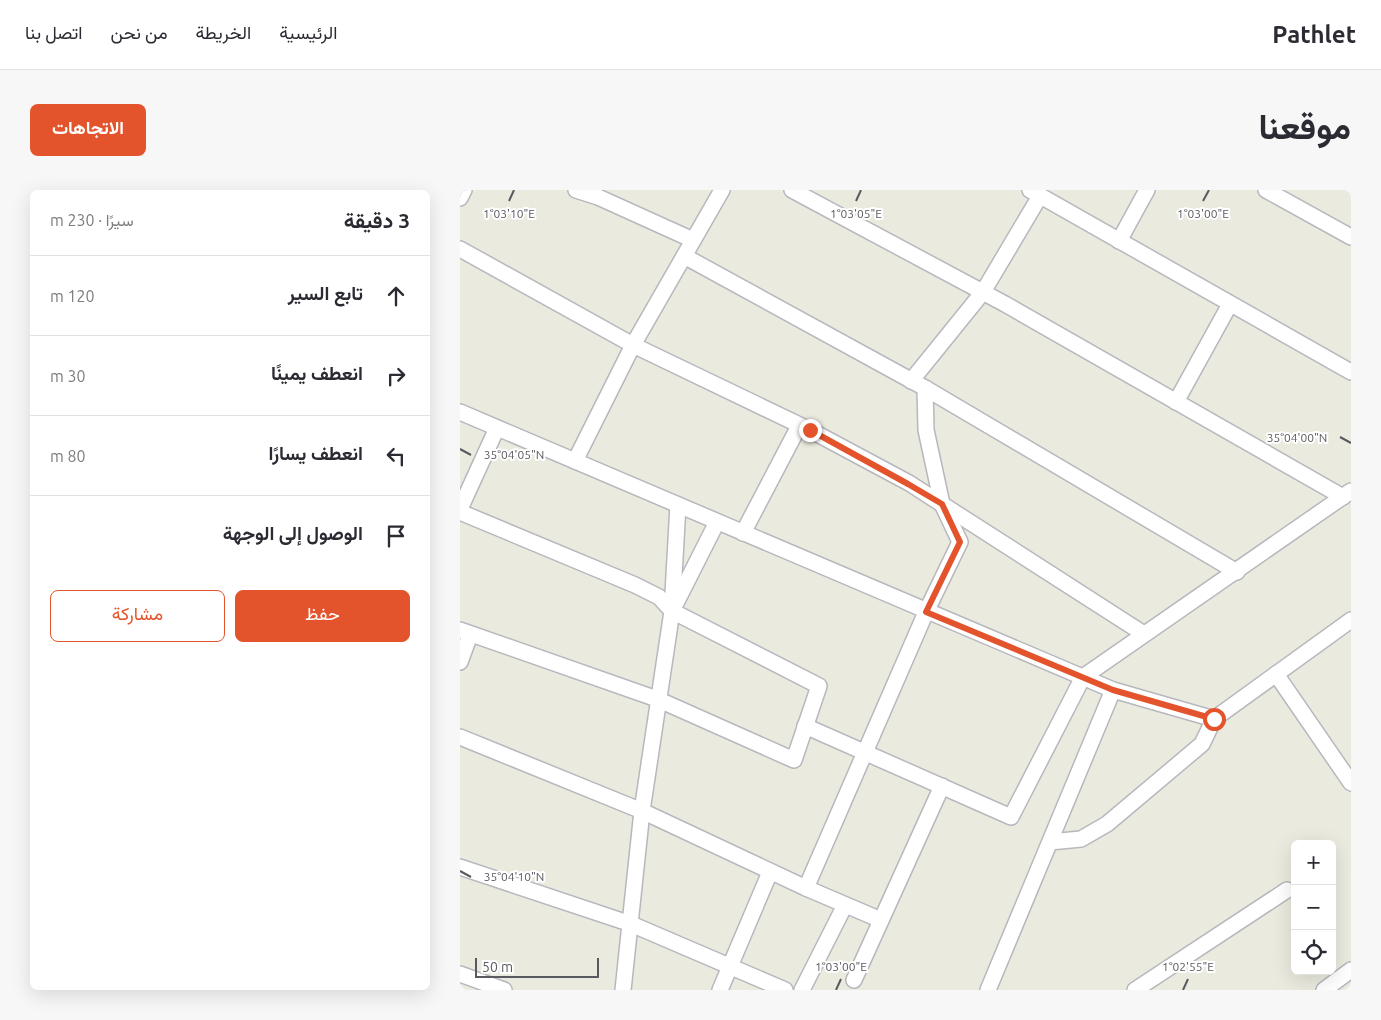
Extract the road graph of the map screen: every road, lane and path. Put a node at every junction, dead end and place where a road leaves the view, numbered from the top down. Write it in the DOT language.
graph roads {
  1 [pos="464,190"];
  2 [pos="576,190"];
  3 [pos="722,190"];
  4 [pos="792,190"];
  5 [pos="1147,190"];
  6 [pos="1266,190"];
  7 [pos="1035,193"];
  8 [pos="460,198"];
  9 [pos="1351,236"];
  10 [pos="693,240"];
  11 [pos="1119,241"];
  12 [pos="460,249"];
  13 [pos="684,256"];
  14 [pos="983,292"];
  15 [pos="1230,304"];
  16 [pos="633,345"];
  17 [pos="1351,372"];
  18 [pos="911,381"];
  19 [pos="925,388"];
  20 [pos="1176,402"];
  21 [pos="460,412"];
  22 [pos="799,426"];
  23 [pos="497,428"];
  24 [pos="575,461"];
  25 [pos="1347,494"];
  26 [pos="942,504"];
  27 [pos="678,505"];
  28 [pos="460,510"];
  29 [pos="717,522"];
  30 [pos="743,534"];
  31 [pos="1237,572"];
  32 [pos="672,611"];
  33 [pos="926,612"];
  34 [pos="1351,620"];
  35 [pos="465,632"];
  36 [pos="1144,634"];
  37 [pos="460,662"];
  38 [pos="1276,674"];
  39 [pos="1083,678"];
  40 [pos="1113,690"];
  41 [pos="657,699"];
  42 [pos="1214,719"];
  43 [pos="805,726"];
  44 [pos="460,737"];
  45 [pos="866,753"];
  46 [pos="1351,783"];
  47 [pos="942,786"];
  48 [pos="642,811"];
  49 [pos="1050,842"];
  50 [pos="460,866"];
  51 [pos="770,872"];
  52 [pos="806,888"];
  53 [pos="1287,890"];
  54 [pos="845,905"];
  55 [pos="881,920"];
  56 [pos="630,924"];
  57 [pos="730,966"];
  58 [pos="1351,970"];
  59 [pos="460,974"];
  60 [pos="854,980"];
  61 [pos="504,990"];
  62 [pos="624,990"];
  63 [pos="720,990"];
  64 [pos="785,990"];
  65 [pos="802,990"];
  66 [pos="988,990"];
  67 [pos="1135,990"];
  68 [pos="1324,990"];
  1 -- 8 [label="street"];
  2 -- 10 [label="street"];
  3 -- 10 [label="street"];
  4 -- 14 [label="street"];
  5 -- 11 [label="street"];
  6 -- 9 [label="street"];
  7 -- 11 [label="street"];
  7 -- 14 [label="street"];
  10 -- 13 [label="street"];
  11 -- 15 [label="street"];
  12 -- 16 [label="street"];
  13 -- 16 [label="street"];
  13 -- 18 [label="street"];
  14 -- 18 [label="street"];
  14 -- 20 [label="street"];
  15 -- 17 [label="street"];
  15 -- 20 [label="street"];
  16 -- 22 [label="street"];
  16 -- 24 [label="street"];
  18 -- 19 [label="street"];
  19 -- 26 [label="street"];
  19 -- 31 [label="street"];
  20 -- 25 [label="street"];
  21 -- 23 [label="street"];
  22 -- 26 [label="street"];
  22 -- 30 [label="street"];
  23 -- 24 [label="street"];
  23 -- 28 [label="street"];
  24 -- 27 [label="street"];
  25 -- 31 [label="street"];
  26 -- 33 [label="street"];
  26 -- 36 [label="street"];
  27 -- 29 [label="street"];
  27 -- 32 [label="street"];
  28 -- 32 [label="street"];
  29 -- 30 [label="street"];
  29 -- 32 [label="street"];
  30 -- 33 [label="street"];
  31 -- 36 [label="street"];
  32 -- 41 [label="street"];
  32 -- 43 [label="street"];
  33 -- 39 [label="street"];
  33 -- 45 [label="street"];
  34 -- 38 [label="street"];
  35 -- 37 [label="street"];
  35 -- 41 [label="street"];
  36 -- 39 [label="street"];
  38 -- 42 [label="street"];
  38 -- 46 [label="street"];
  39 -- 40 [label="street"];
  39 -- 47 [label="street"];
  40 -- 42 [label="street"];
  40 -- 49 [label="street"];
  41 -- 43 [label="street"];
  41 -- 48 [label="street"];
  42 -- 49 [label="street"];
  43 -- 45 [label="street"];
  44 -- 48 [label="street"];
  45 -- 47 [label="street"];
  45 -- 52 [label="street"];
  47 -- 55 [label="street"];
  48 -- 51 [label="street"];
  48 -- 56 [label="street"];
  49 -- 66 [label="street"];
  50 -- 56 [label="street"];
  51 -- 52 [label="street"];
  51 -- 57 [label="street"];
  52 -- 54 [label="street"];
  53 -- 67 [label="street"];
  54 -- 55 [label="street"];
  54 -- 65 [label="street"];
  55 -- 60 [label="street"];
  56 -- 57 [label="street"];
  56 -- 62 [label="street"];
  57 -- 63 [label="street"];
  57 -- 64 [label="street"];
  58 -- 68 [label="street"];
  59 -- 61 [label="street"];
}
